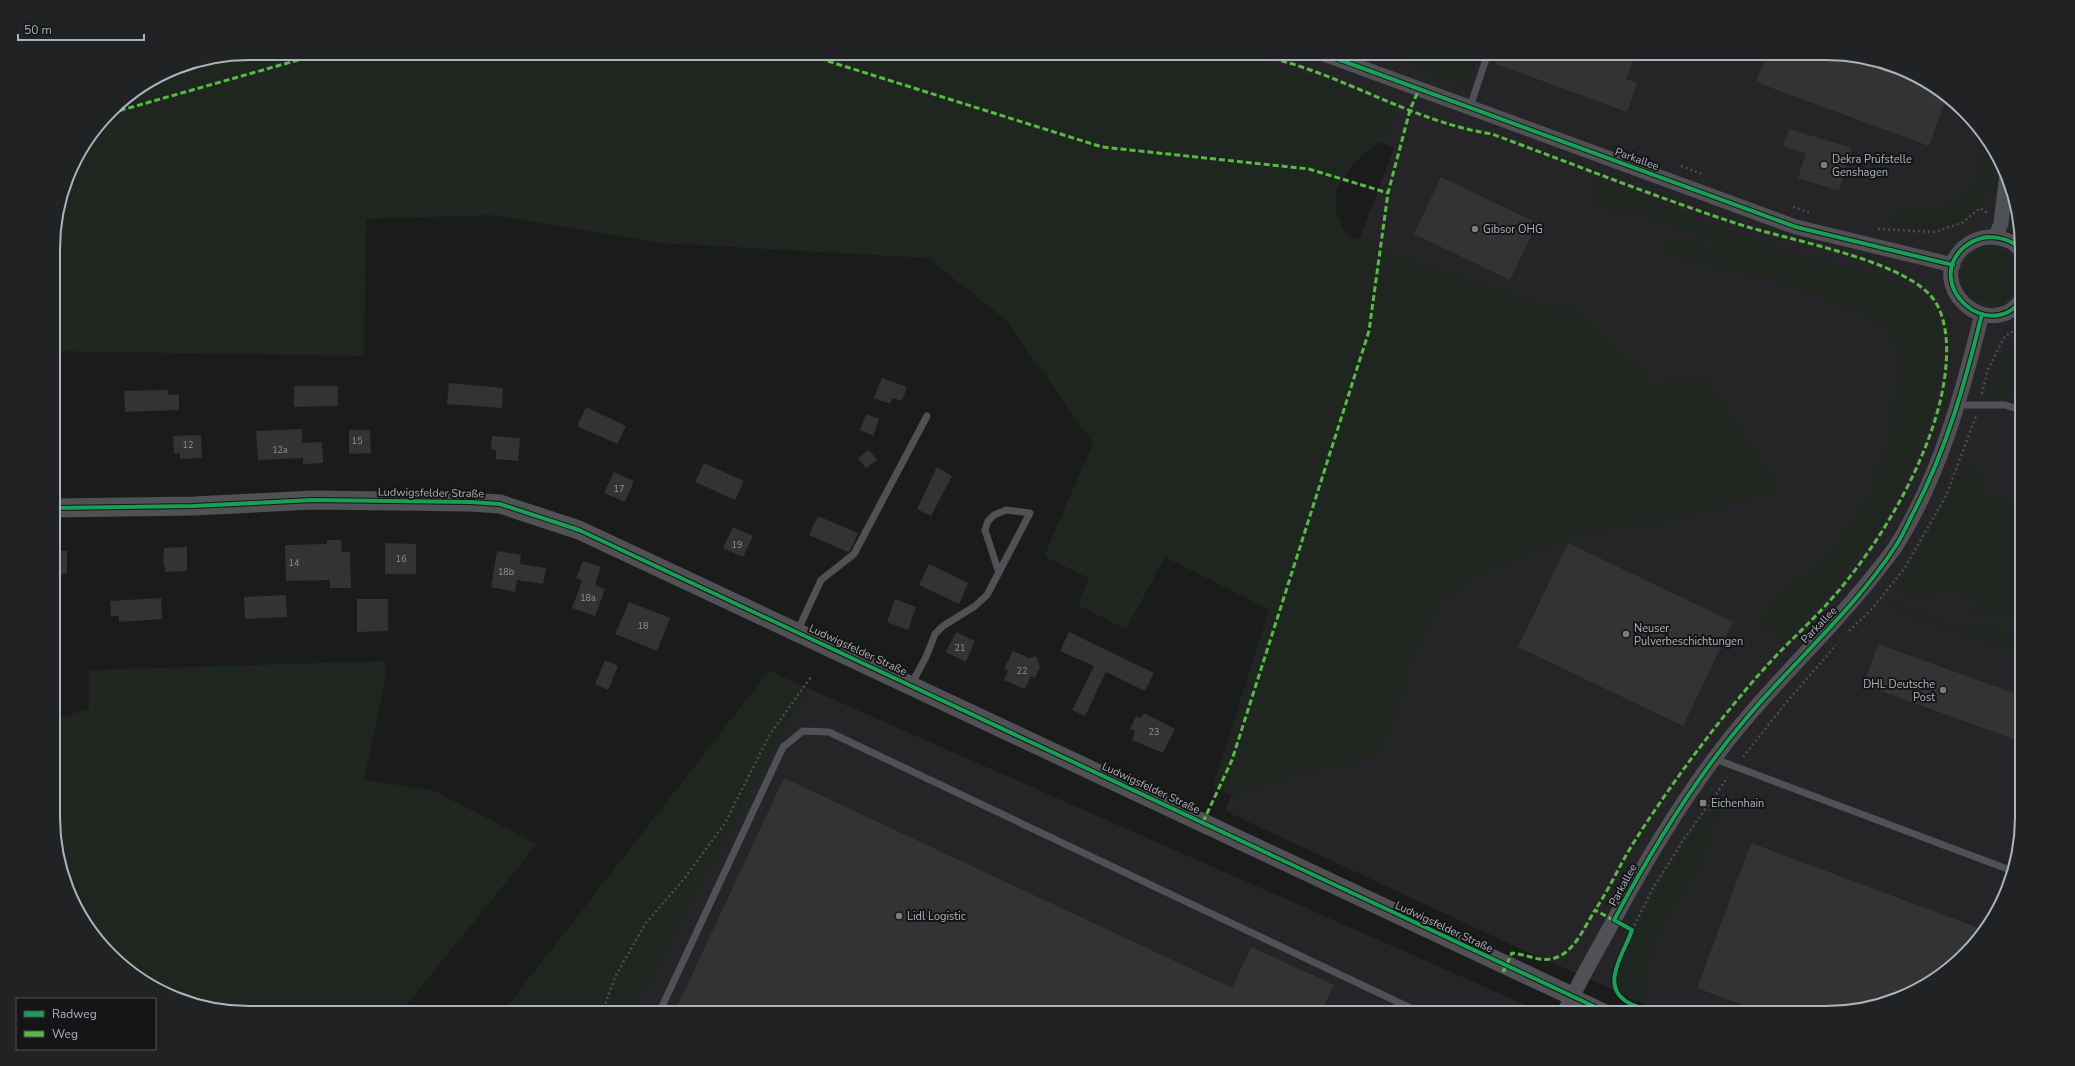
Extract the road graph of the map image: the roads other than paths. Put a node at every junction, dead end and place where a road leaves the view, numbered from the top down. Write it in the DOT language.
graph roads {
  1 [pos="1340,60"];
  2 [pos="1486,60"];
  3 [pos="1470,107"];
  4 [pos="2005,188"];
  5 [pos="1999,230"];
  6 [pos="2015,246"];
  7 [pos="1953,265"];
  8 [pos="2015,306"];
  9 [pos="1982,314"];
  10 [pos="1957,405"];
  11 [pos="2015,408"];
  12 [pos="927,416"];
  13 [pos="60,508"];
  14 [pos="999,574"];
  15 [pos="797,632"];
  16 [pos="911,685"];
  17 [pos="1715,759"];
  18 [pos="2008,869"];
  19 [pos="1568,1004"];
  20 [pos="662,1006"];
  21 [pos="1406,1006"];
  1 -- 3 [label="street, Parkallee"];
  2 -- 3 [label="lane"];
  3 -- 7 [label="street, Parkallee"];
  4 -- 5 [label="street"];
  5 -- 6 [label="street"];
  5 -- 7 [label="street"];
  7 -- 9 [label="street"];
  8 -- 9 [label="street"];
  9 -- 10 [label="street, Parkallee"];
  10 -- 11 [label="lane"];
  10 -- 17 [label="street, Parkallee"];
  12 -- 15 [label="lane"];
  13 -- 15 [label="street, Ludwigsfelder Straße"];
  14 -- 14 [label="lane"];
  14 -- 16 [label="lane"];
  15 -- 16 [label="street, Ludwigsfelder Straße"];
  16 -- 19 [label="street, Ludwigsfelder Straße"];
  17 -- 18 [label="lane"];
  17 -- 19 [label="street, Parkallee"];
  20 -- 21 [label="lane"];
}
